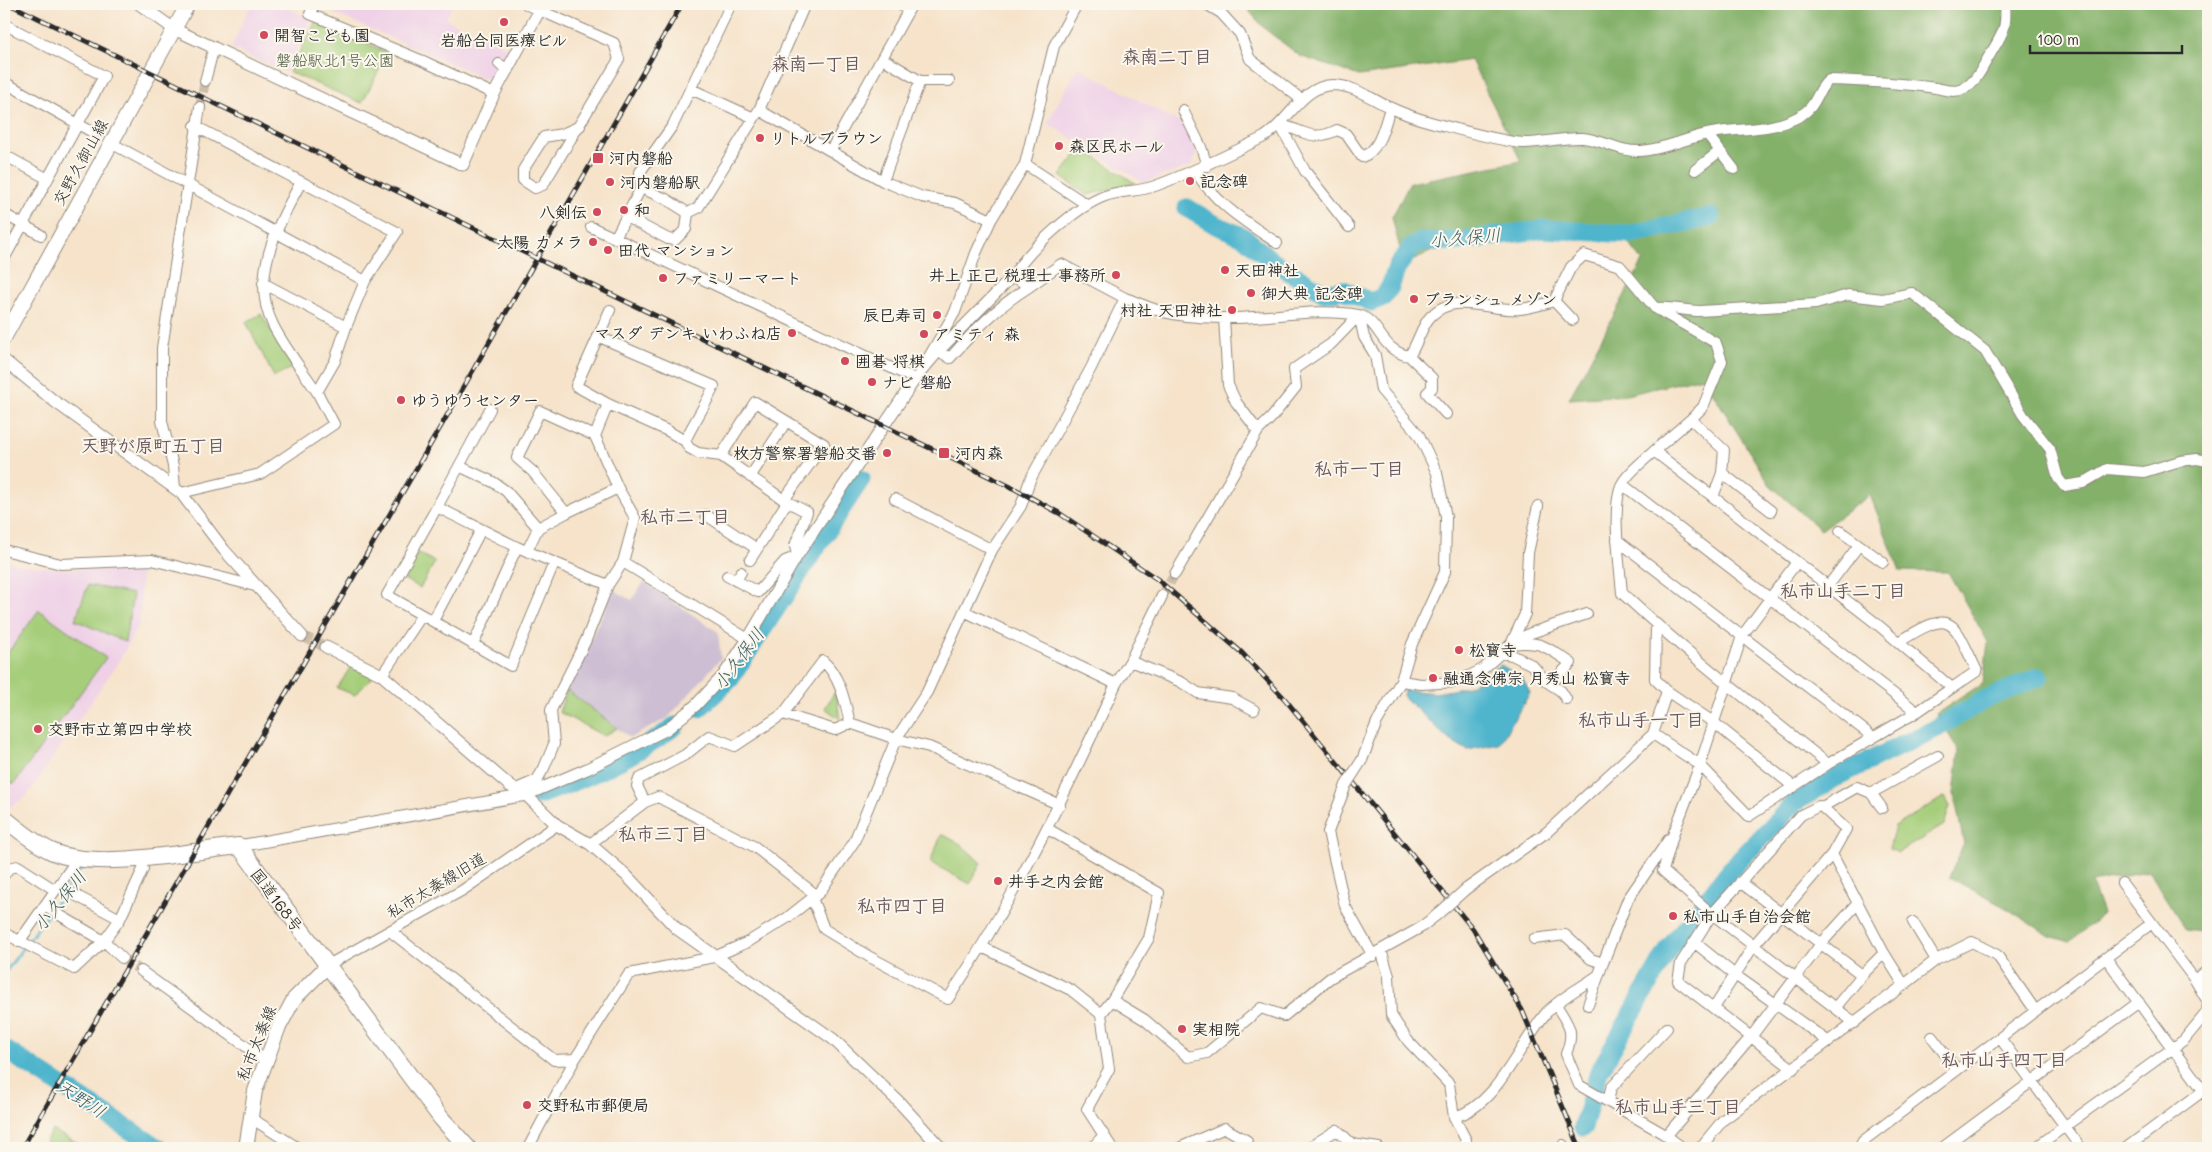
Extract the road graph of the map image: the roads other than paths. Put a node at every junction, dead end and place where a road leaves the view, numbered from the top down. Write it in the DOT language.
graph roads {
  1 [pos="139,4"];
  2 [pos="188,4"];
  3 [pos="314,4"];
  4 [pos="527,4"];
  5 [pos="731,4"];
  6 [pos="805,4"];
  7 [pos="899,4"];
  8 [pos="1078,4"];
  9 [pos="1206,4"];
  10 [pos="2005,4"];
  11 [pos="541,7"];
  12 [pos="910,7"];
  13 [pos="4,24"];
  14 [pos="174,29"];
  15 [pos="214,47"];
  16 [pos="882,58"];
  17 [pos="949,80"];
  18 [pos="205,81"];
  19 [pos="920,81"];
  20 [pos="4,82"];
  21 [pos="691,89"];
  22 [pos="494,94"];
  23 [pos="1302,100"];
  24 [pos="200,106"];
  25 [pos="1390,108"];
  26 [pos="1183,110"];
  27 [pos="756,114"];
  28 [pos="78,124"];
  29 [pos="1280,125"];
  30 [pos="195,126"];
  31 [pos="580,126"];
  32 [pos="94,133"];
  33 [pos="1707,134"];
  34 [pos="111,143"];
  35 [pos="831,150"];
  36 [pos="1720,151"];
  37 [pos="4,155"];
  38 [pos="1025,164"];
  39 [pos="1207,166"];
  40 [pos="1734,169"];
  41 [pos="1195,170"];
  42 [pos="1695,170"];
  43 [pos="48,179"];
  44 [pos="883,181"];
  45 [pos="301,182"];
  46 [pos="187,184"];
  47 [pos="641,188"];
  48 [pos="1086,204"];
  49 [pos="688,213"];
  50 [pos="4,214"];
  51 [pos="626,217"];
  52 [pos="991,220"];
  53 [pos="22,225"];
  54 [pos="591,227"];
  55 [pos="1349,227"];
  56 [pos="275,232"];
  57 [pos="41,235"];
  58 [pos="615,238"];
  59 [pos="1277,243"];
  60 [pos="4,259"];
  61 [pos="1013,276"];
  62 [pos="366,281"];
  63 [pos="264,284"];
  64 [pos="1029,286"];
  65 [pos="1125,298"];
  66 [pos="1554,301"];
  67 [pos="1654,308"];
  68 [pos="610,310"];
  69 [pos="1359,315"];
  70 [pos="1224,318"];
  71 [pos="1572,320"];
  72 [pos="346,327"];
  73 [pos="597,336"];
  74 [pos="4,338"];
  75 [pos="939,351"];
  76 [pos="1409,356"];
  77 [pos="4,360"];
  78 [pos="926,366"];
  79 [pos="915,379"];
  80 [pos="317,392"];
  81 [pos="608,404"];
  82 [pos="490,409"];
  83 [pos="1446,414"];
  84 [pos="1691,419"];
  85 [pos="786,422"];
  86 [pos="1258,431"];
  87 [pos="594,436"];
  88 [pos="685,441"];
  89 [pos="1654,451"];
  90 [pos="721,456"];
  91 [pos="2208,461"];
  92 [pos="459,466"];
  93 [pos="1722,473"];
  94 [pos="750,477"];
  95 [pos="1622,484"];
  96 [pos="618,488"];
  97 [pos="178,491"];
  98 [pos="1713,497"];
  99 [pos="895,499"];
  100 [pos="785,501"];
  101 [pos="1538,506"];
  102 [pos="437,507"];
  103 [pos="1771,511"];
  104 [pos="566,512"];
  105 [pos="706,515"];
  106 [pos="538,528"];
  107 [pos="481,530"];
  108 [pos="1840,532"];
  109 [pos="1617,540"];
  110 [pos="1859,545"];
  111 [pos="522,549"];
  112 [pos="757,549"];
  113 [pos="4,550"];
  114 [pos="992,550"];
  115 [pos="797,556"];
  116 [pos="750,560"];
  117 [pos="623,562"];
  118 [pos="1797,562"];
  119 [pos="1883,562"];
  120 [pos="554,563"];
  121 [pos="1175,574"];
  122 [pos="735,576"];
  123 [pos="608,585"];
  124 [pos="254,586"];
  125 [pos="1828,586"];
  126 [pos="1162,596"];
  127 [pos="1771,597"];
  128 [pos="966,612"];
  129 [pos="1586,614"];
  130 [pos="422,615"];
  131 [pos="432,621"];
  132 [pos="1656,625"];
  133 [pos="302,636"];
  134 [pos="1742,636"];
  135 [pos="748,639"];
  136 [pos="1899,642"];
  137 [pos="1511,644"];
  138 [pos="473,645"];
  139 [pos="326,647"];
  140 [pos="1500,652"];
  141 [pos="1130,661"];
  142 [pos="382,675"];
  143 [pos="1401,681"];
  144 [pos="1727,683"];
  145 [pos="1116,684"];
  146 [pos="1551,684"];
  147 [pos="1952,688"];
  148 [pos="1668,691"];
  149 [pos="1566,699"];
  150 [pos="1254,710"];
  151 [pos="1917,712"];
  152 [pos="783,714"];
  153 [pos="1713,722"];
  154 [pos="850,723"];
  155 [pos="1653,734"];
  156 [pos="1872,736"];
  157 [pos="896,740"];
  158 [pos="1938,756"];
  159 [pos="1828,764"];
  160 [pos="1700,765"];
  161 [pos="1794,787"];
  162 [pos="521,792"];
  163 [pos="1871,794"];
  164 [pos="645,802"];
  165 [pos="1060,805"];
  166 [pos="1822,807"];
  167 [pos="1882,808"];
  168 [pos="4,818"];
  169 [pos="557,825"];
  170 [pos="1048,829"];
  171 [pos="1674,832"];
  172 [pos="590,844"];
  173 [pos="239,846"];
  174 [pos="1832,854"];
  175 [pos="78,858"];
  176 [pos="143,869"];
  177 [pos="4,875"];
  178 [pos="1740,882"];
  179 [pos="2122,883"];
  180 [pos="61,889"];
  181 [pos="814,897"];
  182 [pos="1858,903"];
  183 [pos="49,909"];
  184 [pos="1712,914"];
  185 [pos="1781,914"];
  186 [pos="120,919"];
  187 [pos="1913,922"];
  188 [pos="2152,923"];
  189 [pos="390,931"];
  190 [pos="4,933"];
  191 [pos="1534,939"];
  192 [pos="104,941"];
  193 [pos="1694,942"];
  194 [pos="23,944"];
  195 [pos="1820,944"];
  196 [pos="1754,945"];
  197 [pos="982,947"];
  198 [pos="1377,953"];
  199 [pos="1884,953"];
  200 [pos="714,957"];
  201 [pos="122,958"];
  202 [pos="2106,958"];
  203 [pos="1936,960"];
  204 [pos="1603,963"];
  205 [pos="328,966"];
  206 [pos="2208,970"];
  207 [pos="141,972"];
  208 [pos="1735,975"];
  209 [pos="1862,975"];
  210 [pos="1597,976"];
  211 [pos="1795,978"];
  212 [pos="2194,980"];
  213 [pos="1904,985"];
  214 [pos="1112,1000"];
  215 [pos="2139,1002"];
  216 [pos="1776,1004"];
  217 [pos="1556,1005"];
  218 [pos="1588,1005"];
  219 [pos="1714,1008"];
  220 [pos="1835,1008"];
  221 [pos="2035,1010"];
  222 [pos="1101,1014"];
  223 [pos="1855,1023"];
  224 [pos="1667,1028"];
  225 [pos="1932,1036"];
  226 [pos="1751,1037"];
  227 [pos="2000,1038"];
  228 [pos="1829,1042"];
  229 [pos="2172,1047"];
  230 [pos="575,1059"];
  231 [pos="265,1060"];
  232 [pos="1793,1069"];
  233 [pos="1957,1070"];
  234 [pos="2032,1081"];
  235 [pos="2207,1091"];
  236 [pos="1607,1101"];
  237 [pos="1454,1117"];
  238 [pos="250,1118"];
  239 [pos="2064,1126"];
  240 [pos="1104,1135"];
  241 [pos="1666,1136"];
  242 [pos="246,1148"];
  243 [pos="298,1148"];
  244 [pos="468,1148"];
  245 [pos="528,1148"];
  246 [pos="941,1148"];
  247 [pos="1092,1148"];
  248 [pos="1112,1148"];
  249 [pos="1179,1148"];
  250 [pos="1250,1148"];
  251 [pos="1308,1148"];
  252 [pos="1373,1148"];
  253 [pos="1378,1148"];
  254 [pos="1465,1148"];
  255 [pos="1683,1148"];
  256 [pos="1700,1148"];
  257 [pos="1859,1148"];
  258 [pos="1942,1148"];
  259 [pos="2035,1148"];
  260 [pos="2081,1148"];
  261 [pos="2126,1148"];
  1 -- 14 [label="street"];
  2 -- 14 [label="main road, 交野久御山線"];
  3 -- 22 [label="street"];
  4 -- 11 [label="street"];
  5 -- 21 [label="street"];
  6 -- 27 [label="street"];
  7 -- 12 [label="street"];
  8 -- 38 [label="street"];
  9 -- 23 [label="street"];
  10 -- 33 [label="street"];
  11 -- 22 [label="street"];
  11 -- 31 [label="street"];
  12 -- 16 [label="street"];
  13 -- 28 [label="street"];
  14 -- 15 [label="street"];
  14 -- 34 [label="main road, 交野久御山線"];
  15 -- 18 [label="street"];
  15 -- 22 [label="street"];
  16 -- 19 [label="street"];
  16 -- 35 [label="street"];
  17 -- 19 [label="street"];
  19 -- 44 [label="street"];
  20 -- 28 [label="street"];
  21 -- 27 [label="street"];
  21 -- 47 [label="street"];
  23 -- 25 [label="street"];
  23 -- 29 [label="street"];
  24 -- 30 [label="street"];
  25 -- 29 [label="street"];
  25 -- 33 [label="street"];
  26 -- 39 [label="street"];
  27 -- 35 [label="street"];
  27 -- 49 [label="street"];
  28 -- 32 [label="street"];
  28 -- 43 [label="street"];
  29 -- 39 [label="street"];
  29 -- 55 [label="street"];
  30 -- 45 [label="street"];
  30 -- 46 [label="street"];
  31 -- 31 [label="street"];
  33 -- 36 [label="street"];
  34 -- 46 [label="street"];
  34 -- 74 [label="main road, 交野久御山線"];
  35 -- 44 [label="street"];
  36 -- 40 [label="street"];
  36 -- 42 [label="street"];
  37 -- 43 [label="street"];
  38 -- 48 [label="street"];
  38 -- 52 [label="street"];
  39 -- 41 [label="street"];
  41 -- 48 [label="street"];
  41 -- 59 [label="street"];
  43 -- 53 [label="street"];
  44 -- 52 [label="street"];
  45 -- 56 [label="street"];
  45 -- 62 [label="street"];
  46 -- 56 [label="street"];
  46 -- 97 [label="street"];
  47 -- 49 [label="street"];
  47 -- 51 [label="street"];
  48 -- 61 [label="street"];
  49 -- 51 [label="street"];
  50 -- 53 [label="street"];
  51 -- 58 [label="street"];
  52 -- 78 [label="street"];
  53 -- 57 [label="street"];
  53 -- 60 [label="street"];
  54 -- 58 [label="street"];
  56 -- 62 [label="street"];
  56 -- 63 [label="street"];
  58 -- 79 [label="street"];
  61 -- 64 [label="street"];
  61 -- 75 [label="street"];
  62 -- 72 [label="street"];
  63 -- 72 [label="street"];
  63 -- 80 [label="street"];
  64 -- 65 [label="street"];
  64 -- 75 [label="street"];
  65 -- 70 [label="street"];
  65 -- 114 [label="street"];
  66 -- 67 [label="street"];
  66 -- 71 [label="street"];
  66 -- 76 [label="street"];
  67 -- 84 [label="street"];
  67 -- 91 [label="street"];
  68 -- 73 [label="street"];
  69 -- 70 [label="street"];
  69 -- 76 [label="street"];
  69 -- 86 [label="street"];
  69 -- 143 [label="street"];
  70 -- 86 [label="street"];
  72 -- 80 [label="street"];
  73 -- 81 [label="street"];
  73 -- 88 [label="street"];
  75 -- 78 [label="street"];
  76 -- 83 [label="street"];
  77 -- 97 [label="street"];
  78 -- 79 [label="street"];
  79 -- 115 [label="street"];
  80 -- 97 [label="street"];
  81 -- 87 [label="street"];
  81 -- 88 [label="street"];
  82 -- 92 [label="street"];
  84 -- 89 [label="street"];
  84 -- 93 [label="street"];
  85 -- 90 [label="street"];
  85 -- 94 [label="street"];
  85 -- 100 [label="street"];
  86 -- 121 [label="street"];
  87 -- 96 [label="street"];
  87 -- 104 [label="street"];
  88 -- 90 [label="street"];
  89 -- 95 [label="street"];
  89 -- 98 [label="street"];
  90 -- 94 [label="street"];
  92 -- 102 [label="street"];
  92 -- 106 [label="street"];
  93 -- 98 [label="street"];
  93 -- 103 [label="street"];
  94 -- 100 [label="street"];
  95 -- 109 [label="street"];
  95 -- 127 [label="street"];
  96 -- 104 [label="street"];
  96 -- 117 [label="street"];
  97 -- 124 [label="street"];
  98 -- 118 [label="street"];
  99 -- 114 [label="street"];
  100 -- 112 [label="street"];
  100 -- 115 [label="street"];
  101 -- 137 [label="street"];
  102 -- 107 [label="street"];
  102 -- 130 [label="street"];
  104 -- 106 [label="street"];
  105 -- 112 [label="street"];
  106 -- 111 [label="street"];
  107 -- 111 [label="street"];
  107 -- 131 [label="street"];
  108 -- 110 [label="street"];
  109 -- 132 [label="street"];
  109 -- 134 [label="street"];
  110 -- 119 [label="street"];
  110 -- 125 [label="street"];
  111 -- 120 [label="street"];
  111 -- 138 [label="street"];
  112 -- 116 [label="street"];
  113 -- 124 [label="street"];
  114 -- 128 [label="street"];
  115 -- 122 [label="street"];
  115 -- 135 [label="street"];
  117 -- 123 [label="street"];
  117 -- 135 [label="street"];
  118 -- 125 [label="street"];
  118 -- 127 [label="street"];
  120 -- 123 [label="street"];
  120 -- 138 [label="street"];
  123 -- 162 [label="street"];
  124 -- 133 [label="street"];
  125 -- 136 [label="street"];
  126 -- 141 [label="street"];
  127 -- 134 [label="street"];
  127 -- 151 [label="street"];
  128 -- 145 [label="street"];
  128 -- 157 [label="street"];
  129 -- 137 [label="street"];
  130 -- 131 [label="street"];
  130 -- 142 [label="street"];
  131 -- 138 [label="street"];
  132 -- 144 [label="street"];
  132 -- 148 [label="street"];
  134 -- 144 [label="street"];
  134 -- 156 [label="street"];
  135 -- 162 [label="street"];
  136 -- 147 [label="street"];
  136 -- 147 [label="street"];
  137 -- 140 [label="street"];
  137 -- 146 [label="street"];
  139 -- 142 [label="street"];
  140 -- 143 [label="street"];
  140 -- 146 [label="street"];
  141 -- 145 [label="street"];
  141 -- 150 [label="street"];
  142 -- 162 [label="street"];
  143 -- 198 [label="street, bridge"];
  144 -- 153 [label="street"];
  144 -- 159 [label="street"];
  145 -- 165 [label="street"];
  146 -- 149 [label="street"];
  147 -- 151 [label="street"];
  148 -- 153 [label="street"];
  148 -- 155 [label="street"];
  151 -- 156 [label="street"];
  152 -- 154 [label="street"];
  152 -- 154 [label="street"];
  152 -- 164 [label="street"];
  153 -- 160 [label="street"];
  153 -- 161 [label="street"];
  154 -- 157 [label="street"];
  155 -- 160 [label="street"];
  155 -- 198 [label="street, bridge"];
  156 -- 159 [label="street"];
  157 -- 165 [label="street"];
  157 -- 181 [label="street"];
  158 -- 163 [label="street"];
  159 -- 161 [label="street"];
  160 -- 161 [label="street"];
  160 -- 171 [label="street"];
  162 -- 169 [label="street"];
  162 -- 173 [label="street"];
  163 -- 166 [label="street"];
  163 -- 167 [label="street"];
  164 -- 172 [label="street"];
  164 -- 181 [label="street"];
  165 -- 170 [label="street"];
  166 -- 174 [label="street"];
  166 -- 178 [label="street"];
  168 -- 175 [label="highway"];
  169 -- 172 [label="street"];
  169 -- 189 [label="street, 私市太秦線旧道"];
  170 -- 197 [label="street"];
  170 -- 214 [label="street"];
  171 -- 184 [label="street"];
  171 -- 204 [label="street"];
  172 -- 200 [label="street"];
  173 -- 175 [label="highway"];
  173 -- 205 [label="highway, 国道168号"];
  174 -- 182 [label="street"];
  174 -- 185 [label="street"];
  175 -- 180 [label="street"];
  176 -- 186 [label="street"];
  177 -- 180 [label="street"];
  178 -- 184 [label="street"];
  178 -- 185 [label="street"];
  179 -- 188 [label="street"];
  180 -- 183 [label="street"];
  180 -- 186 [label="street"];
  181 -- 197 [label="street"];
  181 -- 200 [label="street"];
  182 -- 195 [label="street"];
  182 -- 199 [label="street"];
  183 -- 192 [label="street"];
  183 -- 194 [label="street"];
  184 -- 193 [label="street"];
  184 -- 196 [label="street"];
  185 -- 195 [label="street"];
  185 -- 196 [label="street"];
  186 -- 192 [label="street"];
  187 -- 203 [label="street"];
  188 -- 202 [label="street"];
  188 -- 212 [label="street"];
  189 -- 205 [label="street, 私市太秦線旧道"];
  189 -- 230 [label="street"];
  190 -- 194 [label="street"];
  191 -- 204 [label="street"];
  192 -- 194 [label="street"];
  192 -- 201 [label="street"];
  193 -- 208 [label="street"];
  193 -- 219 [label="street"];
  195 -- 209 [label="street"];
  195 -- 211 [label="street"];
  196 -- 208 [label="street"];
  196 -- 211 [label="street"];
  197 -- 222 [label="street"];
  198 -- 214 [label="street"];
  198 -- 237 [label="street"];
  199 -- 209 [label="street"];
  199 -- 213 [label="street"];
  200 -- 230 [label="street"];
  200 -- 246 [label="street"];
  202 -- 215 [label="street"];
  202 -- 221 [label="street"];
  203 -- 213 [label="street"];
  203 -- 221 [label="street"];
  204 -- 210 [label="street"];
  205 -- 231 [label="main road, 私市太秦線"];
  205 -- 244 [label="highway, 国道168号"];
  206 -- 212 [label="street"];
  207 -- 231 [label="street"];
  208 -- 216 [label="street"];
  208 -- 219 [label="street"];
  209 -- 220 [label="street"];
  210 -- 217 [label="street"];
  210 -- 218 [label="street"];
  211 -- 216 [label="street"];
  211 -- 220 [label="street"];
  212 -- 229 [label="street"];
  213 -- 223 [label="street"];
  214 -- 222 [label="street"];
  215 -- 229 [label="street"];
  215 -- 234 [label="street"];
  216 -- 226 [label="street"];
  216 -- 228 [label="street"];
  217 -- 236 [label="street"];
  217 -- 237 [label="street"];
  219 -- 226 [label="street"];
  220 -- 223 [label="street"];
  221 -- 227 [label="street"];
  222 -- 240 [label="street"];
  223 -- 228 [label="street"];
  224 -- 236 [label="street"];
  225 -- 233 [label="street"];
  226 -- 232 [label="street"];
  226 -- 241 [label="street"];
  227 -- 233 [label="street"];
  227 -- 234 [label="street"];
  228 -- 232 [label="street"];
  229 -- 235 [label="street"];
  229 -- 239 [label="street"];
  230 -- 245 [label="street"];
  231 -- 238 [label="main road, 私市太秦線"];
  232 -- 256 [label="street"];
  233 -- 257 [label="street"];
  234 -- 239 [label="street"];
  234 -- 258 [label="street"];
  235 -- 261 [label="street"];
  236 -- 241 [label="street"];
  237 -- 254 [label="street"];
  238 -- 242 [label="main road, 私市太秦線"];
  238 -- 243 [label="street"];
  239 -- 259 [label="street"];
  239 -- 260 [label="street"];
  240 -- 247 [label="street"];
  240 -- 248 [label="street"];
  241 -- 255 [label="street"];
  249 -- 250 [label="street"];
  251 -- 252 [label="street"];
  252 -- 253 [label="street"];
}
